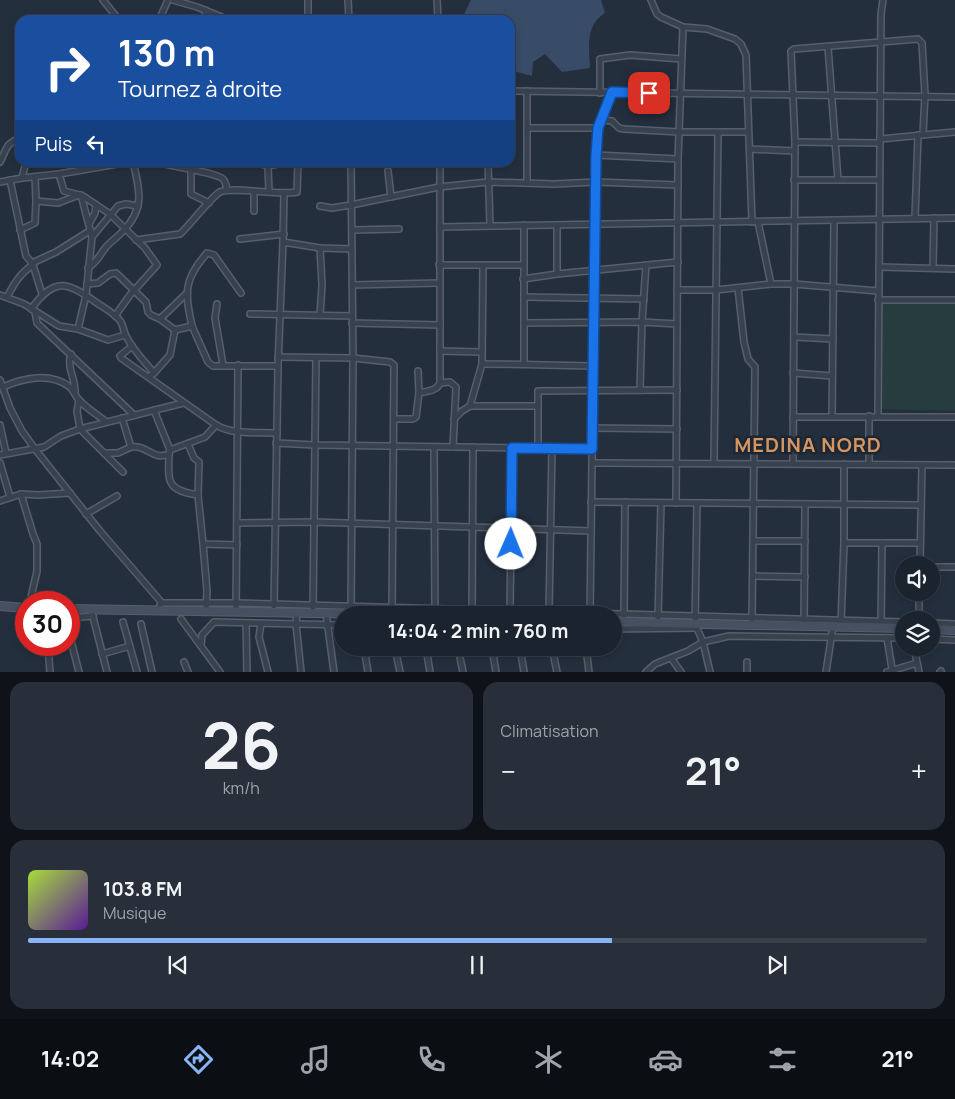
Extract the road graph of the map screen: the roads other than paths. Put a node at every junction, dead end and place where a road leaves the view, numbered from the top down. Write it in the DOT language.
graph roads {
  1 [pos="103,0"];
  2 [pos="168,0"];
  3 [pos="173,0"];
  4 [pos="195,0"];
  5 [pos="308,0"];
  6 [pos="348,0"];
  7 [pos="437,0"];
  8 [pos="651,0"];
  9 [pos="883,0"];
  10 [pos="197,7"];
  11 [pos="205,10"];
  12 [pos="115,15"];
  13 [pos="161,15"];
  14 [pos="206,15"];
  15 [pos="217,15"];
  16 [pos="308,15"];
  17 [pos="349,15"];
  18 [pos="438,15"];
  19 [pos="683,27"];
  20 [pos="881,43"];
  21 [pos="828,47"];
  22 [pos="681,59"];
  23 [pos="515,91"];
  24 [pos="527,91"];
  25 [pos="600,92"];
  26 [pos="612,92"];
  27 [pos="680,94"];
  28 [pos="748,94"];
  29 [pos="793,94"];
  30 [pos="830,94"];
  31 [pos="925,95"];
  32 [pos="881,96"];
  33 [pos="955,97"];
  34 [pos="602,120"];
  35 [pos="527,128"];
  36 [pos="598,128"];
  37 [pos="680,132"];
  38 [pos="718,132"];
  39 [pos="748,132"];
  40 [pos="955,132"];
  41 [pos="921,134"];
  42 [pos="15,141"];
  43 [pos="880,141"];
  44 [pos="794,142"];
  45 [pos="835,142"];
  46 [pos="750,149"];
  47 [pos="794,151"];
  48 [pos="596,155"];
  49 [pos="678,159"];
  50 [pos="0,162"];
  51 [pos="25,167"];
  52 [pos="86,167"];
  53 [pos="93,167"];
  54 [pos="133,167"];
  55 [pos="175,167"];
  56 [pos="192,167"];
  57 [pos="268,167"];
  58 [pos="298,167"];
  59 [pos="351,167"];
  60 [pos="440,167"];
  61 [pos="488,167"];
  62 [pos="87,170"];
  63 [pos="192,171"];
  64 [pos="388,171"];
  65 [pos="59,174"];
  66 [pos="34,177"];
  67 [pos="22,178"];
  68 [pos="10,180"];
  69 [pos="794,180"];
  70 [pos="838,180"];
  71 [pos="879,180"];
  72 [pos="0,182"];
  73 [pos="488,182"];
  74 [pos="596,182"];
  75 [pos="527,183"];
  76 [pos="678,185"];
  77 [pos="439,187"];
  78 [pos="226,190"];
  79 [pos="64,191"];
  80 [pos="254,192"];
  81 [pos="269,192"];
  82 [pos="284,193"];
  83 [pos="80,195"];
  84 [pos="391,197"];
  85 [pos="36,200"];
  86 [pos="64,201"];
  87 [pos="209,203"];
  88 [pos="96,205"];
  89 [pos="351,205"];
  90 [pos="138,206"];
  91 [pos="320,206"];
  92 [pos="103,210"];
  93 [pos="254,211"];
  94 [pos="95,213"];
  95 [pos="110,214"];
  96 [pos="915,218"];
  97 [pos="934,218"];
  98 [pos="955,218"];
  99 [pos="834,220"];
  100 [pos="879,220"];
  101 [pos="794,221"];
  102 [pos="716,222"];
  103 [pos="755,222"];
  104 [pos="678,223"];
  105 [pos="595,224"];
  106 [pos="490,225"];
  107 [pos="524,225"];
  108 [pos="557,225"];
  109 [pos="90,227"];
  110 [pos="440,227"];
  111 [pos="399,229"];
  112 [pos="20,230"];
  113 [pos="125,230"];
  114 [pos="352,230"];
  115 [pos="284,234"];
  116 [pos="92,237"];
  117 [pos="240,239"];
  118 [pos="136,240"];
  119 [pos="284,242"];
  120 [pos="320,248"];
  121 [pos="352,250"];
  122 [pos="678,262"];
  123 [pos="33,264"];
  124 [pos="439,265"];
  125 [pos="523,265"];
  126 [pos="646,265"];
  127 [pos="483,266"];
  128 [pos="88,268"];
  129 [pos="879,268"];
  130 [pos="934,268"];
  131 [pos="955,268"];
  132 [pos="594,270"];
  133 [pos="557,274"];
  134 [pos="523,279"];
  135 [pos="439,283"];
  136 [pos="87,284"];
  137 [pos="771,284"];
  138 [pos="794,284"];
  139 [pos="352,285"];
  140 [pos="834,287"];
  141 [pos="738,288"];
  142 [pos="678,290"];
  143 [pos="716,290"];
  144 [pos="134,291"];
  145 [pos="878,291"];
  146 [pos="241,293"];
  147 [pos="42,294"];
  148 [pos="187,294"];
  149 [pos="86,295"];
  150 [pos="0,296"];
  151 [pos="7,297"];
  152 [pos="524,297"];
  153 [pos="594,298"];
  154 [pos="644,298"];
  155 [pos="878,300"];
  156 [pos="955,300"];
  157 [pos="217,304"];
  158 [pos="33,310"];
  159 [pos="250,314"];
  160 [pos="280,314"];
  161 [pos="320,315"];
  162 [pos="115,316"];
  163 [pos="352,316"];
  164 [pos="160,319"];
  165 [pos="642,322"];
  166 [pos="352,323"];
  167 [pos="524,323"];
  168 [pos="594,324"];
  169 [pos="677,324"];
  170 [pos="440,325"];
  171 [pos="192,326"];
  172 [pos="78,329"];
  173 [pos="175,330"];
  174 [pos="125,335"];
  175 [pos="794,337"];
  176 [pos="833,339"];
  177 [pos="132,346"];
  178 [pos="440,351"];
  179 [pos="482,352"];
  180 [pos="71,354"];
  181 [pos="278,357"];
  182 [pos="316,358"];
  183 [pos="353,358"];
  184 [pos="524,363"];
  185 [pos="482,364"];
  186 [pos="222,365"];
  187 [pos="238,365"];
  188 [pos="278,366"];
  189 [pos="593,366"];
  190 [pos="418,371"];
  191 [pos="793,372"];
  192 [pos="151,375"];
  193 [pos="832,376"];
  194 [pos="0,380"];
  195 [pos="440,383"];
  196 [pos="3,387"];
  197 [pos="642,390"];
  198 [pos="677,390"];
  199 [pos="593,392"];
  200 [pos="75,393"];
  201 [pos="419,393"];
  202 [pos="78,400"];
  203 [pos="183,403"];
  204 [pos="470,406"];
  205 [pos="538,406"];
  206 [pos="154,410"];
  207 [pos="134,415"];
  208 [pos="869,416"];
  209 [pos="878,416"];
  210 [pos="793,417"];
  211 [pos="832,417"];
  212 [pos="955,417"];
  213 [pos="122,418"];
  214 [pos="394,419"];
  215 [pos="454,420"];
  216 [pos="106,422"];
  217 [pos="0,424"];
  218 [pos="216,425"];
  219 [pos="592,428"];
  220 [pos="80,429"];
  221 [pos="676,429"];
  222 [pos="237,431"];
  223 [pos="277,433"];
  224 [pos="276,442"];
  225 [pos="188,444"];
  226 [pos="315,445"];
  227 [pos="352,446"];
  228 [pos="392,446"];
  229 [pos="131,447"];
  230 [pos="434,447"];
  231 [pos="453,447"];
  232 [pos="473,447"];
  233 [pos="512,448"];
  234 [pos="538,448"];
  235 [pos="552,448"];
  236 [pos="35,449"];
  237 [pos="592,449"];
  238 [pos="169,452"];
  239 [pos="6,453"];
  240 [pos="104,453"];
  241 [pos="0,454"];
  242 [pos="592,462"];
  243 [pos="0,463"];
  244 [pos="676,463"];
  245 [pos="714,463"];
  246 [pos="753,463"];
  247 [pos="793,464"];
  248 [pos="844,464"];
  249 [pos="869,464"];
  250 [pos="922,465"];
  251 [pos="955,465"];
  252 [pos="124,472"];
  253 [pos="70,493"];
  254 [pos="21,494"];
  255 [pos="198,495"];
  256 [pos="117,496"];
  257 [pos="10,497"];
  258 [pos="0,501"];
  259 [pos="591,502"];
  260 [pos="625,502"];
  261 [pos="676,502"];
  262 [pos="661,503"];
  263 [pos="697,503"];
  264 [pos="754,503"];
  265 [pos="844,503"];
  266 [pos="806,504"];
  267 [pos="921,505"];
  268 [pos="86,514"];
  269 [pos="314,522"];
  270 [pos="237,523"];
  271 [pos="274,523"];
  272 [pos="351,524"];
  273 [pos="392,525"];
  274 [pos="434,526"];
  275 [pos="473,527"];
  276 [pos="511,528"];
  277 [pos="550,529"];
  278 [pos="591,531"];
  279 [pos="754,541"];
  280 [pos="805,541"];
  281 [pos="844,543"];
  282 [pos="882,543"];
  283 [pos="920,543"];
  284 [pos="203,544"];
  285 [pos="237,545"];
  286 [pos="920,556"];
  287 [pos="940,567"];
  288 [pos="955,567"];
  289 [pos="753,576"];
  290 [pos="805,577"];
  291 [pos="32,591"];
  292 [pos="162,603"];
  293 [pos="237,603"];
  294 [pos="0,605"];
  295 [pos="354,606"];
  296 [pos="392,606"];
  297 [pos="433,606"];
  298 [pos="472,606"];
  299 [pos="510,606"];
  300 [pos="549,606"];
  301 [pos="590,606"];
  302 [pos="15,607"];
  303 [pos="206,607"];
  304 [pos="273,608"];
  305 [pos="313,609"];
  306 [pos="80,610"];
  307 [pos="154,610"];
  308 [pos="334,611"];
  309 [pos="92,612"];
  310 [pos="236,612"];
  311 [pos="297,613"];
  312 [pos="326,613"];
  313 [pos="334,613"];
  314 [pos="624,614"];
  315 [pos="80,615"];
  316 [pos="181,618"];
  317 [pos="658,620"];
  318 [pos="622,621"];
  319 [pos="124,622"];
  320 [pos="752,622"];
  321 [pos="246,623"];
  322 [pos="261,623"];
  323 [pos="696,623"];
  324 [pos="804,623"];
  325 [pos="895,623"];
  326 [pos="940,623"];
  327 [pos="141,624"];
  328 [pos="296,624"];
  329 [pos="838,624"];
  330 [pos="955,624"];
  331 [pos="327,625"];
  332 [pos="334,625"];
  333 [pos="735,625"];
  334 [pos="881,625"];
  335 [pos="622,627"];
  336 [pos="895,627"];
  337 [pos="940,629"];
  338 [pos="955,630"];
  339 [pos="729,636"];
  340 [pos="831,638"];
  341 [pos="887,638"];
  342 [pos="895,638"];
  343 [pos="940,639"];
  344 [pos="955,640"];
  345 [pos="703,642"];
  346 [pos="200,645"];
  347 [pos="130,646"];
  348 [pos="102,654"];
  349 [pos="49,656"];
  350 [pos="74,656"];
  351 [pos="365,656"];
  352 [pos="397,656"];
  353 [pos="427,656"];
  354 [pos="460,656"];
  355 [pos="493,656"];
  356 [pos="521,656"];
  357 [pos="553,656"];
  358 [pos="587,656"];
  359 [pos="916,656"];
  360 [pos="671,658"];
  361 [pos="184,662"];
  362 [pos="747,662"];
  363 [pos="917,663"];
  364 [pos="889,670"];
  365 [pos="50,672"];
  366 [pos="78,672"];
  367 [pos="107,672"];
  368 [pos="138,672"];
  369 [pos="152,672"];
  370 [pos="188,672"];
  371 [pos="220,672"];
  372 [pos="246,672"];
  373 [pos="268,672"];
  374 [pos="301,672"];
  375 [pos="334,672"];
  376 [pos="368,672"];
  377 [pos="400,672"];
  378 [pos="430,672"];
  379 [pos="463,672"];
  380 [pos="496,672"];
  381 [pos="524,672"];
  382 [pos="556,672"];
  383 [pos="589,672"];
  384 [pos="646,672"];
  385 [pos="681,672"];
  386 [pos="710,672"];
  387 [pos="748,672"];
  388 [pos="826,672"];
  389 [pos="919,672"];
  1 -- 12 [label="street"];
  2 -- 13 [label="street"];
  3 -- 10 [label="street"];
  4 -- 10 [label="street"];
  5 -- 16 [label="street"];
  6 -- 17 [label="street"];
  7 -- 18 [label="street"];
  8 -- 19 [label="street"];
  9 -- 20 [label="street"];
  10 -- 11 [label="street"];
  11 -- 14 [label="street"];
  11 -- 15 [label="street"];
  19 -- 22 [label="street"];
  19 -- 28 [label="street"];
  20 -- 21 [label="street"];
  20 -- 31 [label="street"];
  20 -- 32 [label="street"];
  21 -- 29 [label="street"];
  21 -- 30 [label="street"];
  22 -- 25 [label="street"];
  22 -- 27 [label="street"];
  23 -- 24 [label="street"];
  24 -- 25 [label="street"];
  24 -- 35 [label="street"];
  25 -- 26 [label="street"];
  26 -- 27 [label="street"];
  26 -- 34 [label="street"];
  27 -- 28 [label="street"];
  27 -- 37 [label="street"];
  28 -- 29 [label="street"];
  28 -- 39 [label="street"];
  29 -- 30 [label="street"];
  29 -- 44 [label="street"];
  30 -- 32 [label="street"];
  30 -- 45 [label="street"];
  31 -- 32 [label="street"];
  31 -- 33 [label="street"];
  31 -- 41 [label="street"];
  32 -- 43 [label="street"];
  34 -- 36 [label="street"];
  34 -- 37 [label="street"];
  35 -- 36 [label="street"];
  35 -- 75 [label="street"];
  36 -- 48 [label="street"];
  37 -- 38 [label="street"];
  37 -- 49 [label="street"];
  38 -- 39 [label="street"];
  38 -- 102 [label="street"];
  39 -- 46 [label="street"];
  40 -- 41 [label="street"];
  41 -- 43 [label="street"];
  41 -- 96 [label="street"];
  42 -- 50 [label="street"];
  43 -- 45 [label="street"];
  43 -- 71 [label="street"];
  44 -- 45 [label="street"];
  44 -- 47 [label="street"];
  45 -- 70 [label="street"];
  46 -- 47 [label="street"];
  46 -- 103 [label="street"];
  47 -- 69 [label="street"];
  48 -- 49 [label="street"];
  48 -- 74 [label="street"];
  49 -- 76 [label="street"];
  51 -- 67 [label="street"];
  52 -- 62 [label="street"];
  53 -- 62 [label="street"];
  54 -- 90 [label="street"];
  55 -- 63 [label="street"];
  56 -- 63 [label="street"];
  57 -- 81 [label="street"];
  58 -- 82 [label="street"];
  59 -- 89 [label="street"];
  60 -- 77 [label="street"];
  61 -- 73 [label="street"];
  62 -- 65 [label="street"];
  63 -- 78 [label="street"];
  63 -- 87 [label="street"];
  64 -- 84 [label="street"];
  65 -- 66 [label="street"];
  65 -- 79 [label="street"];
  66 -- 67 [label="street"];
  66 -- 85 [label="street"];
  67 -- 68 [label="street"];
  68 -- 72 [label="street"];
  68 -- 112 [label="street"];
  69 -- 70 [label="street"];
  69 -- 101 [label="street"];
  70 -- 71 [label="street"];
  71 -- 100 [label="street"];
  73 -- 75 [label="street"];
  73 -- 77 [label="street"];
  73 -- 106 [label="street"];
  74 -- 75 [label="street"];
  74 -- 76 [label="street"];
  74 -- 105 [label="street"];
  76 -- 104 [label="street"];
  77 -- 84 [label="street"];
  77 -- 110 [label="street"];
  78 -- 80 [label="street"];
  78 -- 87 [label="street"];
  79 -- 83 [label="street"];
  79 -- 86 [label="street"];
  80 -- 81 [label="street"];
  80 -- 93 [label="street"];
  81 -- 82 [label="street"];
  82 -- 115 [label="street"];
  83 -- 86 [label="street"];
  83 -- 88 [label="street"];
  83 -- 109 [label="street"];
  84 -- 89 [label="street"];
  85 -- 86 [label="street"];
  85 -- 112 [label="street"];
  87 -- 118 [label="street"];
  88 -- 92 [label="street"];
  88 -- 94 [label="street"];
  89 -- 91 [label="street"];
  89 -- 114 [label="street"];
  90 -- 95 [label="street"];
  90 -- 113 [label="street"];
  92 -- 94 [label="street"];
  92 -- 95 [label="street"];
  94 -- 109 [label="street"];
  95 -- 113 [label="street"];
  95 -- 116 [label="street"];
  96 -- 97 [label="street"];
  96 -- 100 [label="street"];
  97 -- 98 [label="street"];
  97 -- 130 [label="street"];
  99 -- 100 [label="street"];
  99 -- 101 [label="street"];
  99 -- 140 [label="street"];
  100 -- 129 [label="street"];
  101 -- 103 [label="street"];
  101 -- 138 [label="street"];
  102 -- 103 [label="street"];
  102 -- 104 [label="street"];
  102 -- 143 [label="street"];
  103 -- 137 [label="street"];
  104 -- 105 [label="street"];
  104 -- 122 [label="street"];
  105 -- 108 [label="street"];
  105 -- 132 [label="street"];
  106 -- 107 [label="street"];
  106 -- 110 [label="street"];
  107 -- 108 [label="street"];
  107 -- 125 [label="street"];
  108 -- 133 [label="street"];
  109 -- 116 [label="street"];
  109 -- 123 [label="street"];
  110 -- 124 [label="street"];
  111 -- 114 [label="street"];
  112 -- 123 [label="street"];
  113 -- 118 [label="street"];
  113 -- 128 [label="street"];
  114 -- 121 [label="street"];
  115 -- 117 [label="street"];
  115 -- 119 [label="street"];
  116 -- 128 [label="street"];
  118 -- 144 [label="street"];
  119 -- 120 [label="street"];
  119 -- 160 [label="street"];
  120 -- 121 [label="street"];
  120 -- 161 [label="street"];
  121 -- 139 [label="street"];
  122 -- 126 [label="street"];
  122 -- 142 [label="street"];
  123 -- 147 [label="street"];
  123 -- 151 [label="street"];
  124 -- 127 [label="street"];
  124 -- 135 [label="street"];
  125 -- 127 [label="street"];
  125 -- 134 [label="street"];
  126 -- 132 [label="street"];
  126 -- 154 [label="street"];
  127 -- 179 [label="street"];
  128 -- 136 [label="street"];
  129 -- 130 [label="street"];
  129 -- 145 [label="street"];
  130 -- 131 [label="street"];
  132 -- 133 [label="street"];
  132 -- 153 [label="street"];
  133 -- 134 [label="street"];
  134 -- 152 [label="street"];
  135 -- 139 [label="street"];
  135 -- 170 [label="street"];
  136 -- 144 [label="street"];
  136 -- 149 [label="street"];
  137 -- 138 [label="street"];
  137 -- 141 [label="street"];
  138 -- 140 [label="street"];
  138 -- 175 [label="street"];
  139 -- 163 [label="street"];
  140 -- 145 [label="street"];
  140 -- 176 [label="street"];
  141 -- 143 [label="street"];
  141 -- 246 [label="street"];
  142 -- 143 [label="street"];
  142 -- 169 [label="street"];
  143 -- 245 [label="street"];
  144 -- 162 [label="street"];
  144 -- 164 [label="street"];
  145 -- 155 [label="street"];
  146 -- 148 [label="street"];
  147 -- 149 [label="street"];
  147 -- 158 [label="street"];
  148 -- 164 [label="street"];
  148 -- 171 [label="street"];
  149 -- 162 [label="street"];
  149 -- 172 [label="street"];
  150 -- 151 [label="street"];
  151 -- 158 [label="street"];
  152 -- 153 [label="street"];
  152 -- 167 [label="street"];
  153 -- 154 [label="street"];
  153 -- 168 [label="street"];
  154 -- 165 [label="street"];
  155 -- 156 [label="street"];
  155 -- 209 [label="street"];
  157 -- 186 [label="street"];
  158 -- 172 [label="street"];
  158 -- 180 [label="street"];
  159 -- 160 [label="street"];
  160 -- 161 [label="street"];
  160 -- 181 [label="street"];
  161 -- 163 [label="street"];
  162 -- 174 [label="street"];
  163 -- 166 [label="street"];
  164 -- 173 [label="street"];
  165 -- 168 [label="street"];
  165 -- 169 [label="street"];
  165 -- 197 [label="street"];
  166 -- 170 [label="street"];
  166 -- 183 [label="street"];
  167 -- 168 [label="street"];
  167 -- 184 [label="street"];
  168 -- 189 [label="street"];
  169 -- 198 [label="street"];
  170 -- 178 [label="street"];
  171 -- 173 [label="street"];
  171 -- 186 [label="street"];
  172 -- 174 [label="street"];
  173 -- 192 [label="street"];
  174 -- 177 [label="street"];
  175 -- 176 [label="street"];
  175 -- 191 [label="street"];
  176 -- 193 [label="street"];
  177 -- 192 [label="street"];
  177 -- 192 [label="street"];
  178 -- 179 [label="street"];
  178 -- 195 [label="street"];
  179 -- 185 [label="street"];
  180 -- 200 [label="street"];
  180 -- 207 [label="street"];
  181 -- 182 [label="street"];
  181 -- 188 [label="street"];
  182 -- 183 [label="street"];
  182 -- 226 [label="street"];
  183 -- 214 [label="street"];
  183 -- 227 [label="street"];
  184 -- 185 [label="street"];
  184 -- 189 [label="street"];
  185 -- 204 [label="street"];
  186 -- 187 [label="street"];
  187 -- 188 [label="street"];
  187 -- 222 [label="street"];
  188 -- 223 [label="street"];
  189 -- 199 [label="street"];
  190 -- 201 [label="street"];
  191 -- 193 [label="street"];
  191 -- 210 [label="street"];
  192 -- 203 [label="street"];
  193 -- 211 [label="street"];
  194 -- 196 [label="street"];
  195 -- 201 [label="street"];
  195 -- 215 [label="street"];
  196 -- 200 [label="street"];
  196 -- 236 [label="street"];
  197 -- 198 [label="street"];
  197 -- 199 [label="street"];
  198 -- 221 [label="street"];
  199 -- 205 [label="street"];
  199 -- 219 [label="street"];
  200 -- 202 [label="street"];
  201 -- 214 [label="street"];
  202 -- 216 [label="street"];
  202 -- 220 [label="street"];
  203 -- 206 [label="street"];
  203 -- 218 [label="street"];
  204 -- 205 [label="street"];
  204 -- 215 [label="street"];
  205 -- 234 [label="street"];
  206 -- 207 [label="street"];
  206 -- 238 [label="street"];
  207 -- 213 [label="street"];
  208 -- 209 [label="street"];
  208 -- 211 [label="street"];
  208 -- 249 [label="street"];
  209 -- 212 [label="street"];
  210 -- 211 [label="street"];
  210 -- 247 [label="street"];
  213 -- 216 [label="street"];
  213 -- 229 [label="street"];
  214 -- 228 [label="street"];
  215 -- 231 [label="street"];
  216 -- 220 [label="street"];
  217 -- 239 [label="street"];
  218 -- 222 [label="street"];
  218 -- 225 [label="street"];
  219 -- 221 [label="street"];
  219 -- 237 [label="street"];
  220 -- 236 [label="street"];
  220 -- 240 [label="street"];
  221 -- 244 [label="street"];
  222 -- 223 [label="street"];
  222 -- 270 [label="street"];
  223 -- 224 [label="street"];
  224 -- 226 [label="street"];
  224 -- 271 [label="street"];
  225 -- 238 [label="street"];
  225 -- 255 [label="street"];
  226 -- 227 [label="street"];
  226 -- 269 [label="street"];
  227 -- 228 [label="street"];
  227 -- 272 [label="street"];
  228 -- 230 [label="street"];
  228 -- 273 [label="street"];
  229 -- 238 [label="street"];
  229 -- 240 [label="street"];
  230 -- 231 [label="street"];
  230 -- 274 [label="street"];
  231 -- 232 [label="street"];
  232 -- 233 [label="street"];
  232 -- 275 [label="street"];
  233 -- 234 [label="street"];
  233 -- 276 [label="street"];
  234 -- 235 [label="street"];
  235 -- 237 [label="street"];
  235 -- 277 [label="street"];
  236 -- 239 [label="street"];
  236 -- 253 [label="street"];
  237 -- 242 [label="street"];
  238 -- 255 [label="street"];
  239 -- 241 [label="street"];
  240 -- 252 [label="street"];
  242 -- 244 [label="street"];
  242 -- 259 [label="street"];
  243 -- 257 [label="street"];
  244 -- 245 [label="street"];
  244 -- 261 [label="street"];
  245 -- 246 [label="street"];
  246 -- 247 [label="street"];
  246 -- 264 [label="street"];
  247 -- 248 [label="street"];
  248 -- 249 [label="street"];
  248 -- 265 [label="street"];
  249 -- 250 [label="street"];
  250 -- 251 [label="street"];
  250 -- 267 [label="street"];
  253 -- 254 [label="street"];
  253 -- 268 [label="street"];
  254 -- 257 [label="street"];
  254 -- 291 [label="street"];
  255 -- 284 [label="street"];
  256 -- 268 [label="street"];
  257 -- 258 [label="street"];
  259 -- 260 [label="street"];
  259 -- 278 [label="street"];
  260 -- 262 [label="street"];
  260 -- 314 [label="street"];
  261 -- 262 [label="street"];
  261 -- 263 [label="street"];
  262 -- 317 [label="street"];
  263 -- 264 [label="street"];
  263 -- 323 [label="street"];
  264 -- 266 [label="street"];
  264 -- 279 [label="street"];
  265 -- 266 [label="street"];
  265 -- 267 [label="street"];
  265 -- 281 [label="street"];
  266 -- 280 [label="street"];
  267 -- 283 [label="street"];
  268 -- 292 [label="street"];
  269 -- 271 [label="street"];
  269 -- 272 [label="street"];
  269 -- 305 [label="street"];
  270 -- 271 [label="street"];
  270 -- 285 [label="street"];
  271 -- 304 [label="street"];
  272 -- 273 [label="street"];
  272 -- 295 [label="street"];
  273 -- 274 [label="street"];
  273 -- 296 [label="street"];
  274 -- 275 [label="street"];
  274 -- 297 [label="street"];
  275 -- 276 [label="street"];
  275 -- 298 [label="street"];
  276 -- 277 [label="street"];
  276 -- 299 [label="street"];
  277 -- 278 [label="street"];
  277 -- 300 [label="street"];
  278 -- 301 [label="street"];
  279 -- 280 [label="street"];
  279 -- 289 [label="street"];
  280 -- 290 [label="street"];
  281 -- 282 [label="street"];
  281 -- 329 [label="street"];
  282 -- 283 [label="street"];
  282 -- 334 [label="street"];
  283 -- 286 [label="street"];
  284 -- 285 [label="street"];
  284 -- 303 [label="street"];
  285 -- 293 [label="street"];
  287 -- 288 [label="street"];
  289 -- 290 [label="street"];
  289 -- 320 [label="street"];
  290 -- 324 [label="street"];
  292 -- 303 [label="street"];
  292 -- 307 [label="street"];
  293 -- 303 [label="street"];
  293 -- 304 [label="street"];
  293 -- 310 [label="street"];
  294 -- 302 [label="street"];
  303 -- 307 [label="street"];
  303 -- 310 [label="street"];
  304 -- 305 [label="street"];
  304 -- 310 [label="street"];
  304 -- 311 [label="street"];
  305 -- 308 [label="street"];
  305 -- 311 [label="street"];
  305 -- 312 [label="street"];
  306 -- 309 [label="street"];
  307 -- 309 [label="street"];
  309 -- 315 [label="street"];
  309 -- 348 [label="street"];
  311 -- 328 [label="street"];
  312 -- 313 [label="street"];
  312 -- 331 [label="street"];
  314 -- 317 [label="street"];
  316 -- 346 [label="street"];
  317 -- 318 [label="street"];
  317 -- 323 [label="street"];
  319 -- 347 [label="street"];
  320 -- 323 [label="street"];
  320 -- 324 [label="street"];
  320 -- 333 [label="street"];
  321 -- 322 [label="street"];
  321 -- 346 [label="street"];
  321 -- 372 [label="street"];
  322 -- 328 [label="street"];
  322 -- 373 [label="street"];
  323 -- 333 [label="street"];
  323 -- 335 [label="street"];
  323 -- 345 [label="street"];
  324 -- 329 [label="street"];
  325 -- 334 [label="street"];
  326 -- 330 [label="street"];
  327 -- 369 [label="street"];
  328 -- 331 [label="street"];
  328 -- 374 [label="street"];
  329 -- 334 [label="street"];
  329 -- 340 [label="street"];
  331 -- 332 [label="street"];
  331 -- 375 [label="street"];
  333 -- 339 [label="street"];
  334 -- 336 [label="street"];
  337 -- 338 [label="street"];
  339 -- 340 [label="street"];
  339 -- 345 [label="street"];
  340 -- 341 [label="street"];
  340 -- 388 [label="street"];
  341 -- 342 [label="street"];
  341 -- 364 [label="street"];
  343 -- 344 [label="street"];
  345 -- 360 [label="street"];
  345 -- 386 [label="street"];
  346 -- 371 [label="street"];
  347 -- 348 [label="street"];
  347 -- 368 [label="street"];
  348 -- 367 [label="street"];
  349 -- 365 [label="street"];
  350 -- 366 [label="street"];
  351 -- 376 [label="street"];
  352 -- 377 [label="street"];
  353 -- 378 [label="street"];
  354 -- 379 [label="street"];
  355 -- 380 [label="street"];
  356 -- 381 [label="street"];
  357 -- 382 [label="street"];
  358 -- 383 [label="street"];
  359 -- 363 [label="street"];
  360 -- 384 [label="street"];
  360 -- 385 [label="street"];
  361 -- 370 [label="street"];
  362 -- 387 [label="street"];
  363 -- 364 [label="street"];
  363 -- 389 [label="street"];
}
